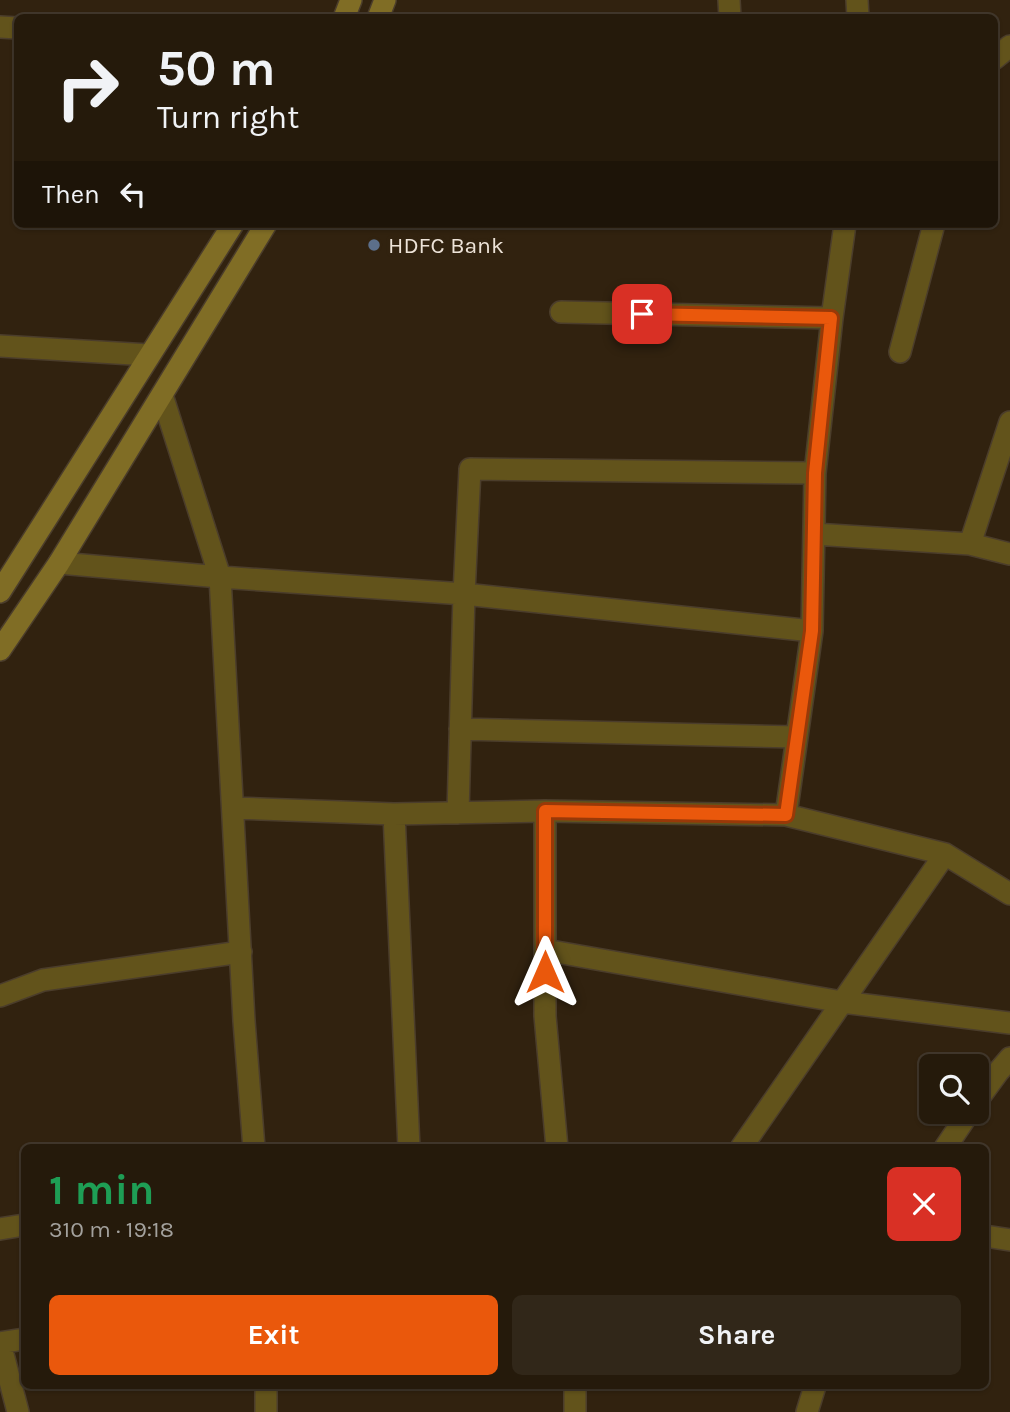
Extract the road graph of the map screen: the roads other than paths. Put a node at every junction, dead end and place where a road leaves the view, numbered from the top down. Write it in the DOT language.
graph roads {
  1 [pos="230,228"];
  2 [pos="264,228"];
  3 [pos="844,228"];
  4 [pos="933,228"];
  5 [pos="561,312"];
  6 [pos="831,318"];
  7 [pos="0,346"];
  8 [pos="900,352"];
  9 [pos="149,355"];
  10 [pos="162,395"];
  11 [pos="1010,422"];
  12 [pos="815,473"];
  13 [pos="814,534"];
  14 [pos="970,544"];
  15 [pos="1010,554"];
  16 [pos="59,564"];
  17 [pos="220,577"];
  18 [pos="0,592"];
  19 [pos="464,594"];
  20 [pos="812,631"];
  21 [pos="0,650"];
  22 [pos="460,729"];
  23 [pos="797,737"];
  24 [pos="233,808"];
  25 [pos="545,811"];
  26 [pos="458,813"];
  27 [pos="394,814"];
  28 [pos="786,815"];
  29 [pos="945,854"];
  30 [pos="1010,894"];
  31 [pos="545,950"];
  32 [pos="241,952"];
  33 [pos="0,996"];
  34 [pos="842,1003"];
  35 [pos="1010,1023"];
  36 [pos="1010,1058"];
  37 [pos="989,1084"];
  38 [pos="961,1124"];
  39 [pos="254,1144"];
  40 [pos="409,1144"];
  41 [pos="557,1144"];
  42 [pos="744,1144"];
  43 [pos="948,1144"];
  44 [pos="21,1226"];
  45 [pos="0,1230"];
  46 [pos="989,1237"];
  47 [pos="1010,1240"];
  48 [pos="21,1340"];
  49 [pos="0,1343"];
  50 [pos="266,1389"];
  51 [pos="575,1389"];
  52 [pos="814,1389"];
  53 [pos="18,1412"];
  54 [pos="266,1412"];
  55 [pos="575,1412"];
  56 [pos="807,1412"];
  1 -- 9 [label="street"];
  2 -- 10 [label="street"];
  3 -- 6 [label="street"];
  4 -- 8 [label="street"];
  5 -- 6 [label="street"];
  6 -- 12 [label="street"];
  7 -- 9 [label="street"];
  9 -- 18 [label="street"];
  10 -- 16 [label="street"];
  10 -- 17 [label="street"];
  11 -- 14 [label="street"];
  12 -- 13 [label="street"];
  12 -- 19 [label="street"];
  13 -- 14 [label="street"];
  13 -- 20 [label="street"];
  14 -- 15 [label="street"];
  16 -- 17 [label="street"];
  16 -- 21 [label="street"];
  17 -- 19 [label="street"];
  17 -- 24 [label="street"];
  19 -- 20 [label="street"];
  19 -- 22 [label="street"];
  20 -- 23 [label="street"];
  22 -- 23 [label="street"];
  22 -- 26 [label="street"];
  23 -- 28 [label="street"];
  24 -- 27 [label="street"];
  24 -- 32 [label="street"];
  25 -- 26 [label="street"];
  25 -- 28 [label="street"];
  25 -- 31 [label="street"];
  26 -- 27 [label="street"];
  27 -- 40 [label="street"];
  28 -- 29 [label="street"];
  29 -- 30 [label="street"];
  29 -- 34 [label="street"];
  31 -- 34 [label="street"];
  31 -- 41 [label="street"];
  32 -- 33 [label="street"];
  32 -- 39 [label="street"];
  34 -- 35 [label="street"];
  34 -- 42 [label="street"];
  36 -- 37 [label="street"];
  38 -- 43 [label="street"];
  44 -- 45 [label="street"];
  46 -- 47 [label="street"];
  48 -- 49 [label="street"];
  49 -- 53 [label="street"];
  50 -- 54 [label="street"];
  51 -- 55 [label="street"];
  52 -- 56 [label="street"];
}
